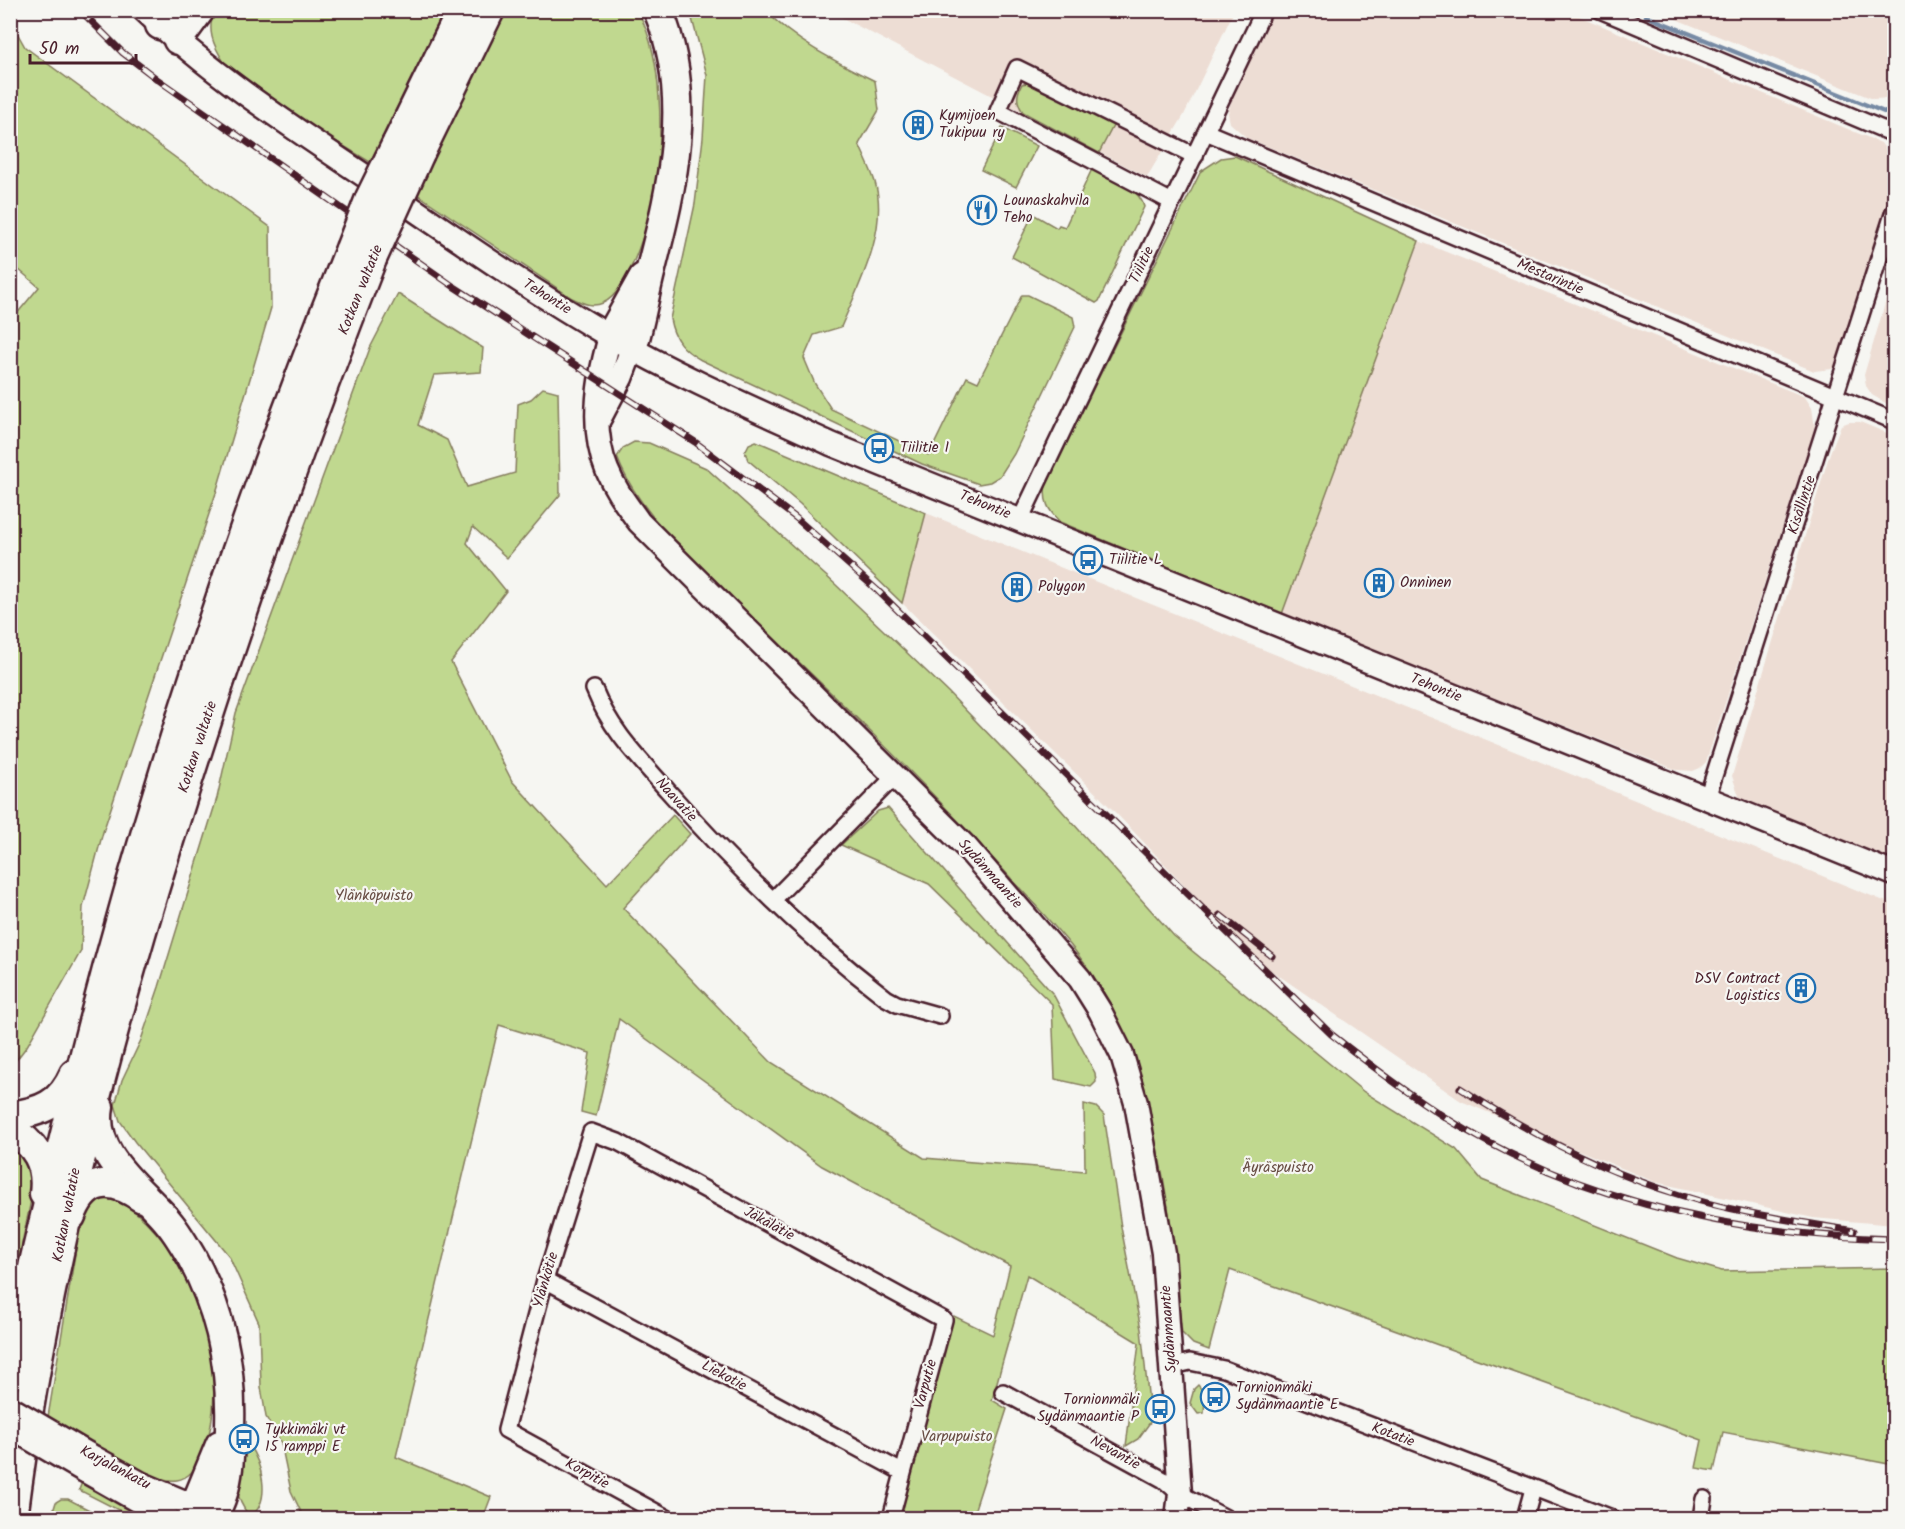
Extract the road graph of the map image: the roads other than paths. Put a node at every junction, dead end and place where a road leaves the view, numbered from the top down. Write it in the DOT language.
graph roads {
  1 [pos="200,10"];
  2 [pos="462,10"];
  3 [pos="490,10"];
  4 [pos="658,10"];
  5 [pos="1264,10"];
  6 [pos="1600,10"];
  7 [pos="164,22"];
  8 [pos="1206,132"];
  9 [pos="1894,134"];
  10 [pos="408,148"];
  11 [pos="1194,156"];
  12 [pos="1172,202"];
  13 [pos="1894,211"];
  14 [pos="361,254"];
  15 [pos="621,343"];
  16 [pos="1836,399"];
  17 [pos="1894,421"];
  18 [pos="1020,520"];
  19 [pos="594,689"];
  20 [pos="896,775"];
  21 [pos="1707,798"];
  22 [pos="1894,874"];
  23 [pos="773,900"];
  24 [pos="940,1016"];
  25 [pos="112,1034"];
  26 [pos="85,1047"];
  27 [pos="10,1116"];
  28 [pos="10,1129"];
  29 [pos="591,1132"];
  30 [pos="153,1206"];
  31 [pos="50,1239"];
  32 [pos="545,1280"];
  33 [pos="944,1320"];
  34 [pos="1173,1366"];
  35 [pos="10,1374"];
  36 [pos="1003,1392"];
  37 [pos="10,1408"];
  38 [pos="10,1427"];
  39 [pos="506,1430"];
  40 [pos="89,1464"];
  41 [pos="902,1472"];
  42 [pos="1533,1489"];
  43 [pos="1180,1494"];
  44 [pos="1704,1499"];
  45 [pos="206,1515"];
  46 [pos="14,1518"];
  47 [pos="168,1518"];
  48 [pos="667,1518"];
  49 [pos="891,1518"];
  50 [pos="1177,1518"];
  51 [pos="1226,1518"];
  52 [pos="1525,1518"];
  53 [pos="1612,1518"];
  54 [pos="1701,1518"];
  1 -- 7 [label="highway"];
  2 -- 10 [label="highway, Kotkan valtatie"];
  3 -- 10 [label="highway, Kotkan valtatie"];
  4 -- 15 [label="highway"];
  5 -- 8 [label="street, Tiilitie"];
  6 -- 9 [label="street"];
  7 -- 15 [label="street, Tehontie"];
  8 -- 11 [label="street, Tiilitie"];
  8 -- 16 [label="street, Mestarintie"];
  10 -- 14 [label="highway, Kotkan valtatie, bridge"];
  11 -- 12 [label="street, Tiilitie"];
  11 -- 12 [label="street"];
  12 -- 18 [label="street, Tiilitie"];
  13 -- 16 [label="street, Kisällintie"];
  14 -- 25 [label="highway, Kotkan valtatie"];
  14 -- 26 [label="highway, Kotkan valtatie"];
  15 -- 18 [label="street, Tehontie"];
  15 -- 20 [label="street, Sydänmaantie"];
  16 -- 17 [label="street, Mestarintie"];
  16 -- 21 [label="street, Kisällintie"];
  18 -- 21 [label="street, Tehontie"];
  19 -- 23 [label="street, Naavatie"];
  20 -- 23 [label="street"];
  20 -- 34 [label="street, Sydänmaantie"];
  21 -- 22 [label="street, Tehontie"];
  23 -- 24 [label="street, Naavatie"];
  25 -- 30 [label="highway"];
  25 -- 31 [label="highway, Kotkan valtatie"];
  26 -- 27 [label="highway"];
  26 -- 31 [label="highway, Kotkan valtatie"];
  28 -- 31 [label="highway"];
  29 -- 32 [label="street, Ylänkötie"];
  29 -- 33 [label="street, Jäkälätie"];
  30 -- 31 [label="highway"];
  30 -- 45 [label="highway"];
  31 -- 35 [label="highway, Kotkan valtatie"];
  31 -- 46 [label="highway, Kotkan valtatie"];
  32 -- 39 [label="street, Ylänkötie"];
  32 -- 41 [label="street, Liekotie"];
  33 -- 41 [label="street, Varputie"];
  34 -- 42 [label="street, Kotatie"];
  34 -- 43 [label="street, Sydänmaantie"];
  36 -- 43 [label="street, Nevantie"];
  37 -- 40 [label="street, Karjalankatu, bridge"];
  38 -- 40 [label="street, Karjalankatu, bridge"];
  39 -- 48 [label="street, Korpitie"];
  40 -- 45 [label="street, Karjalankatu"];
  40 -- 47 [label="street, Karjalankatu"];
  41 -- 49 [label="street, Varputie"];
  42 -- 52 [label="street"];
  42 -- 53 [label="street, Kotatie"];
  43 -- 50 [label="street, Sydänmaantie"];
  43 -- 51 [label="street, Nevantie"];
  44 -- 54 [label="street"];
}
